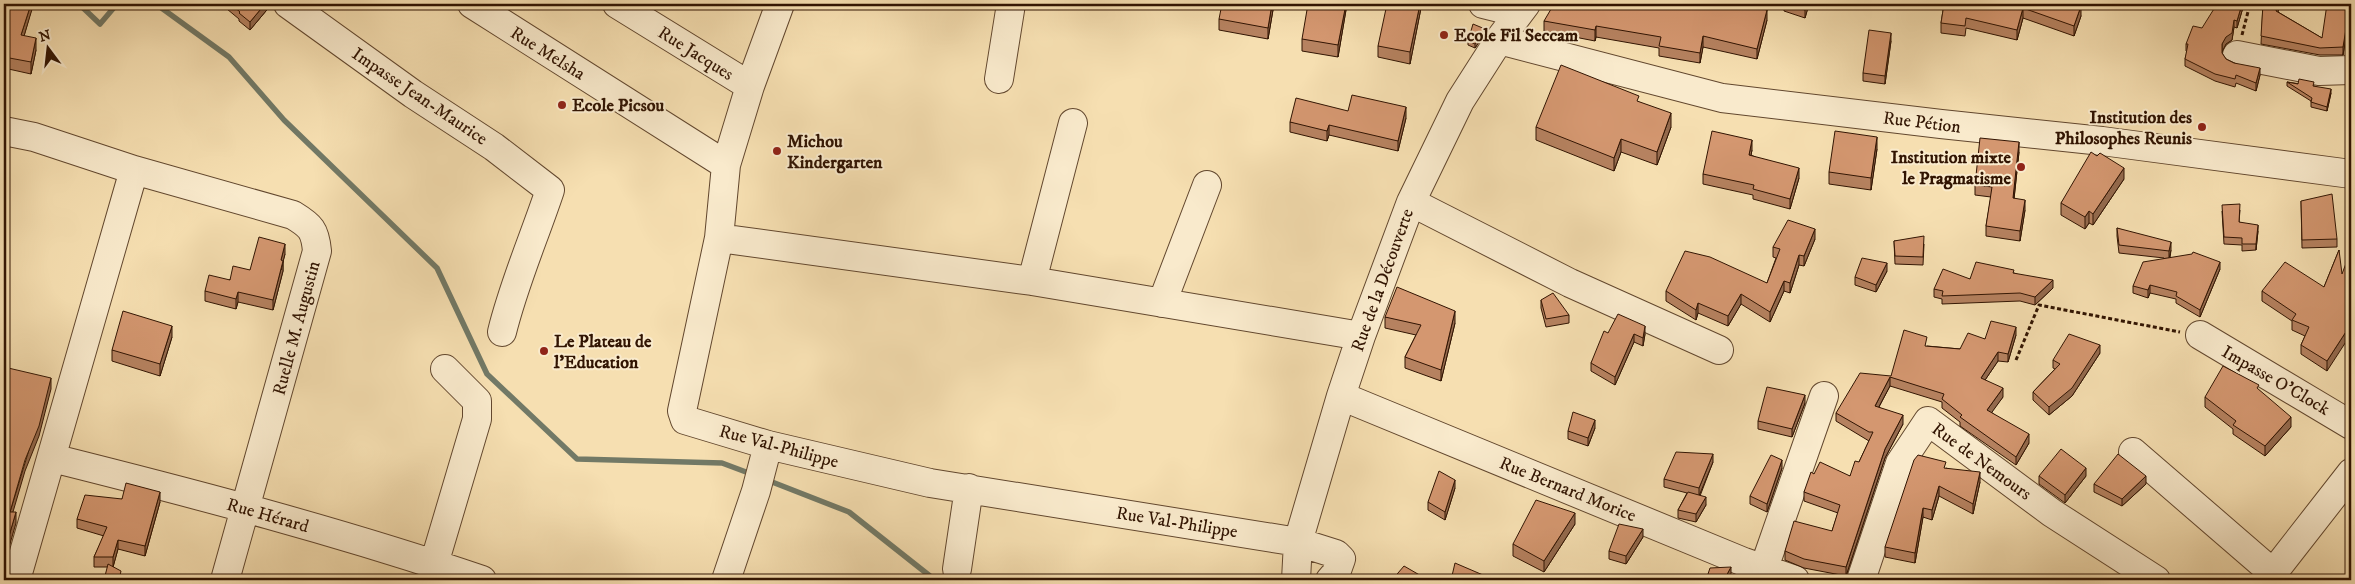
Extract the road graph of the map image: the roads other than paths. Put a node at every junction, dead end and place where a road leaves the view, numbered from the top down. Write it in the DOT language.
graph roads {
  1 [pos="288,4"];
  2 [pos="472,4"];
  3 [pos="617,4"];
  4 [pos="780,4"];
  5 [pos="1011,4"];
  6 [pos="1483,4"];
  7 [pos="1522,8"];
  8 [pos="1498,40"];
  9 [pos="2237,55"];
  10 [pos="2351,70"];
  11 [pos="998,79"];
  12 [pos="750,86"];
  13 [pos="1073,123"];
  14 [pos="4,130"];
  15 [pos="726,165"];
  16 [pos="134,170"];
  17 [pos="2351,174"];
  18 [pos="1206,185"];
  19 [pos="1411,202"];
  20 [pos="719,238"];
  21 [pos="1032,282"];
  22 [pos="1162,303"];
  23 [pos="502,332"];
  24 [pos="2200,335"];
  25 [pos="1361,336"];
  26 [pos="1720,350"];
  27 [pos="445,369"];
  28 [pos="1341,396"];
  29 [pos="1824,396"];
  30 [pos="2351,424"];
  31 [pos="2133,452"];
  32 [pos="766,454"];
  33 [pos="52,458"];
  34 [pos="2351,473"];
  35 [pos="969,488"];
  36 [pos="246,508"];
  37 [pos="1298,542"];
  38 [pos="434,564"];
  39 [pos="956,569"];
  40 [pos="1748,570"];
  41 [pos="1302,577"];
  42 [pos="16,580"];
  43 [pos="225,580"];
  44 [pos="482,580"];
  45 [pos="726,580"];
  46 [pos="1330,580"];
  47 [pos="1795,580"];
  48 [pos="1861,580"];
  49 [pos="2156,580"];
  1 -- 23 [label="street, Impasse Jean-Maurice"];
  2 -- 15 [label="street, Rue Melsha"];
  3 -- 12 [label="street, Rue Jacques"];
  4 -- 12 [label="street, Rue Val-Philippe"];
  5 -- 11 [label="street"];
  6 -- 7 [label="street"];
  7 -- 8 [label="street, Rue de la Découverte"];
  8 -- 17 [label="street, Rue Pétion"];
  8 -- 19 [label="street, Rue de la Découverte"];
  9 -- 10 [label="street"];
  12 -- 15 [label="street, Rue Val-Philippe"];
  13 -- 21 [label="street"];
  14 -- 16 [label="street, Ruelle M. Augustin"];
  15 -- 20 [label="street, Rue Val-Philippe"];
  16 -- 33 [label="street"];
  16 -- 36 [label="street, Ruelle M. Augustin"];
  18 -- 22 [label="street"];
  19 -- 25 [label="street, Rue de la Découverte"];
  19 -- 26 [label="street"];
  20 -- 21 [label="street"];
  20 -- 32 [label="street, Rue Val-Philippe"];
  21 -- 22 [label="street"];
  22 -- 25 [label="street"];
  24 -- 30 [label="street, Impasse O'Clock"];
  25 -- 28 [label="street, Rue de la Découverte"];
  27 -- 38 [label="street"];
  28 -- 37 [label="street, Rue de la Découverte"];
  28 -- 40 [label="street, Rue Bernard Morice"];
  29 -- 40 [label="street"];
  31 -- 34 [label="street"];
  32 -- 35 [label="street, Rue Val-Philippe"];
  32 -- 45 [label="street"];
  33 -- 36 [label="street, Rue Hérard"];
  33 -- 42 [label="street"];
  35 -- 37 [label="street, Rue Val-Philippe"];
  35 -- 39 [label="street"];
  36 -- 38 [label="street, Rue Hérard"];
  36 -- 43 [label="street, Ruelle M. Augustin"];
  37 -- 41 [label="street, Rue de la Découverte"];
  37 -- 46 [label="street, Rue Val-Philippe"];
  38 -- 44 [label="street, Rue Hérard"];
  40 -- 47 [label="street, Rue Bernard Morice"];
  48 -- 49 [label="street, Rue de Nemours"];
}
